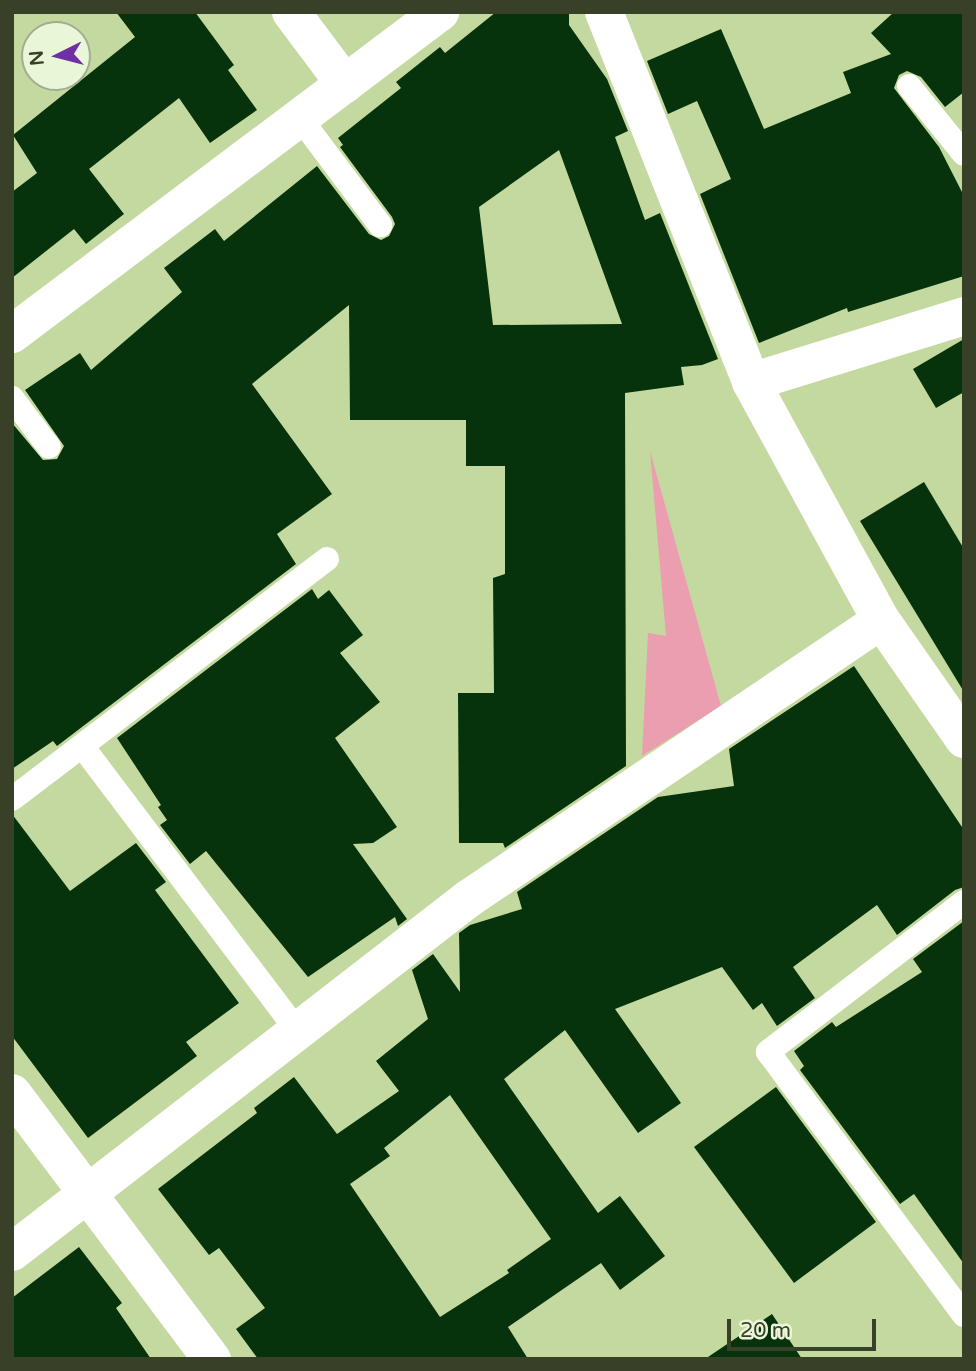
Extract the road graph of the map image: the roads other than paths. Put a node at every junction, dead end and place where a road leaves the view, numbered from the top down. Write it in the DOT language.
graph roads {
  1 [pos="291,12"];
  2 [pos="440,12"];
  3 [pos="604,12"];
  4 [pos="345,84"];
  5 [pos="909,86"];
  6 [pos="300,118"];
  7 [pos="964,154"];
  8 [pos="380,225"];
  9 [pos="964,316"];
  10 [pos="12,334"];
  11 [pos="751,382"];
  12 [pos="12,398"];
  13 [pos="49,447"];
  14 [pos="327,559"];
  15 [pos="881,620"];
  16 [pos="964,739"];
  17 [pos="82,746"];
  18 [pos="12,799"];
  19 [pos="964,902"];
  20 [pos="299,1033"];
  21 [pos="12,1093"];
  22 [pos="89,1195"];
  23 [pos="12,1252"];
  24 [pos="964,1315"];
  25 [pos="212,1359"];
  1 -- 4 [label="street"];
  2 -- 4 [label="street"];
  3 -- 11 [label="street"];
  4 -- 6 [label="street"];
  5 -- 7 [label="lane"];
  6 -- 8 [label="lane"];
  6 -- 10 [label="street"];
  9 -- 11 [label="street"];
  11 -- 15 [label="street"];
  12 -- 13 [label="lane"];
  14 -- 17 [label="lane"];
  15 -- 16 [label="street"];
  15 -- 20 [label="street"];
  17 -- 18 [label="lane"];
  17 -- 20 [label="lane"];
  19 -- 24 [label="lane"];
  20 -- 22 [label="street"];
  21 -- 22 [label="street"];
  22 -- 23 [label="street"];
  22 -- 25 [label="street"];
}
